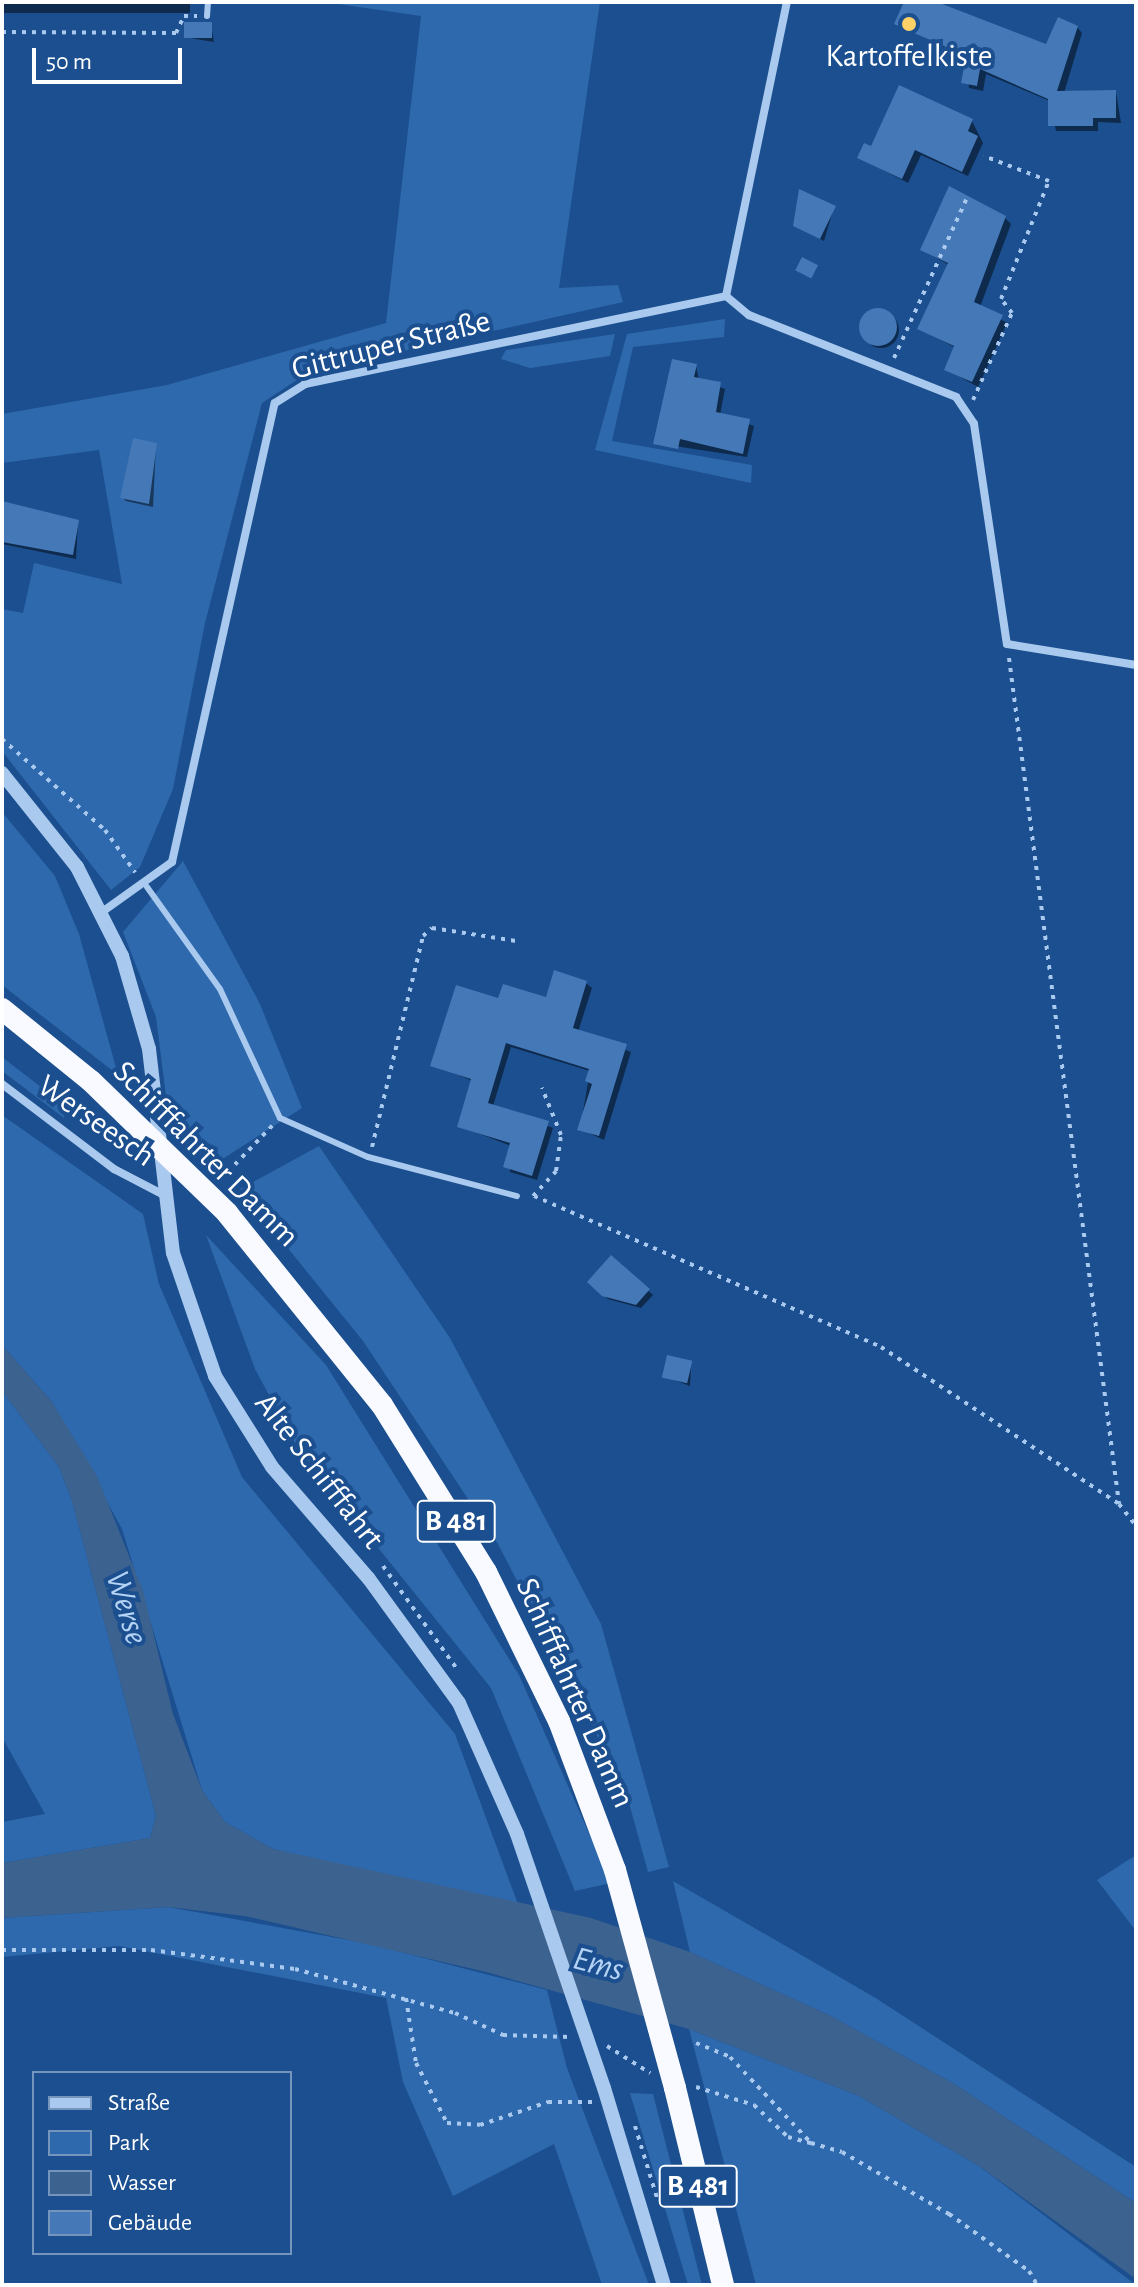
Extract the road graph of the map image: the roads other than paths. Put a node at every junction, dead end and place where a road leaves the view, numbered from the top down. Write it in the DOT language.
graph roads {
  1 [pos="208,2"];
  2 [pos="787,2"];
  3 [pos="207,16"];
  4 [pos="726,296"];
  5 [pos="1136,665"];
  6 [pos="2,773"];
  7 [pos="147,887"];
  8 [pos="102,912"];
  9 [pos="2,1009"];
  10 [pos="2,1084"];
  11 [pos="164,1195"];
  12 [pos="517,1196"];
  13 [pos="664,2285"];
  14 [pos="723,2285"];
  1 -- 3 [label="lane"];
  2 -- 4 [label="street"];
  4 -- 5 [label="street"];
  4 -- 7 [label="street, Gittruper Straße"];
  6 -- 8 [label="street, Alte Schifffahrt"];
  7 -- 8 [label="street, Gittruper Straße"];
  7 -- 12 [label="lane"];
  8 -- 11 [label="street, Alte Schifffahrt"];
  9 -- 14 [label="highway, Schifffahrter Damm / B 481, bridge"];
  10 -- 11 [label="street, Werseesch"];
  11 -- 13 [label="street, Alte Schifffahrt, bridge"];
}
